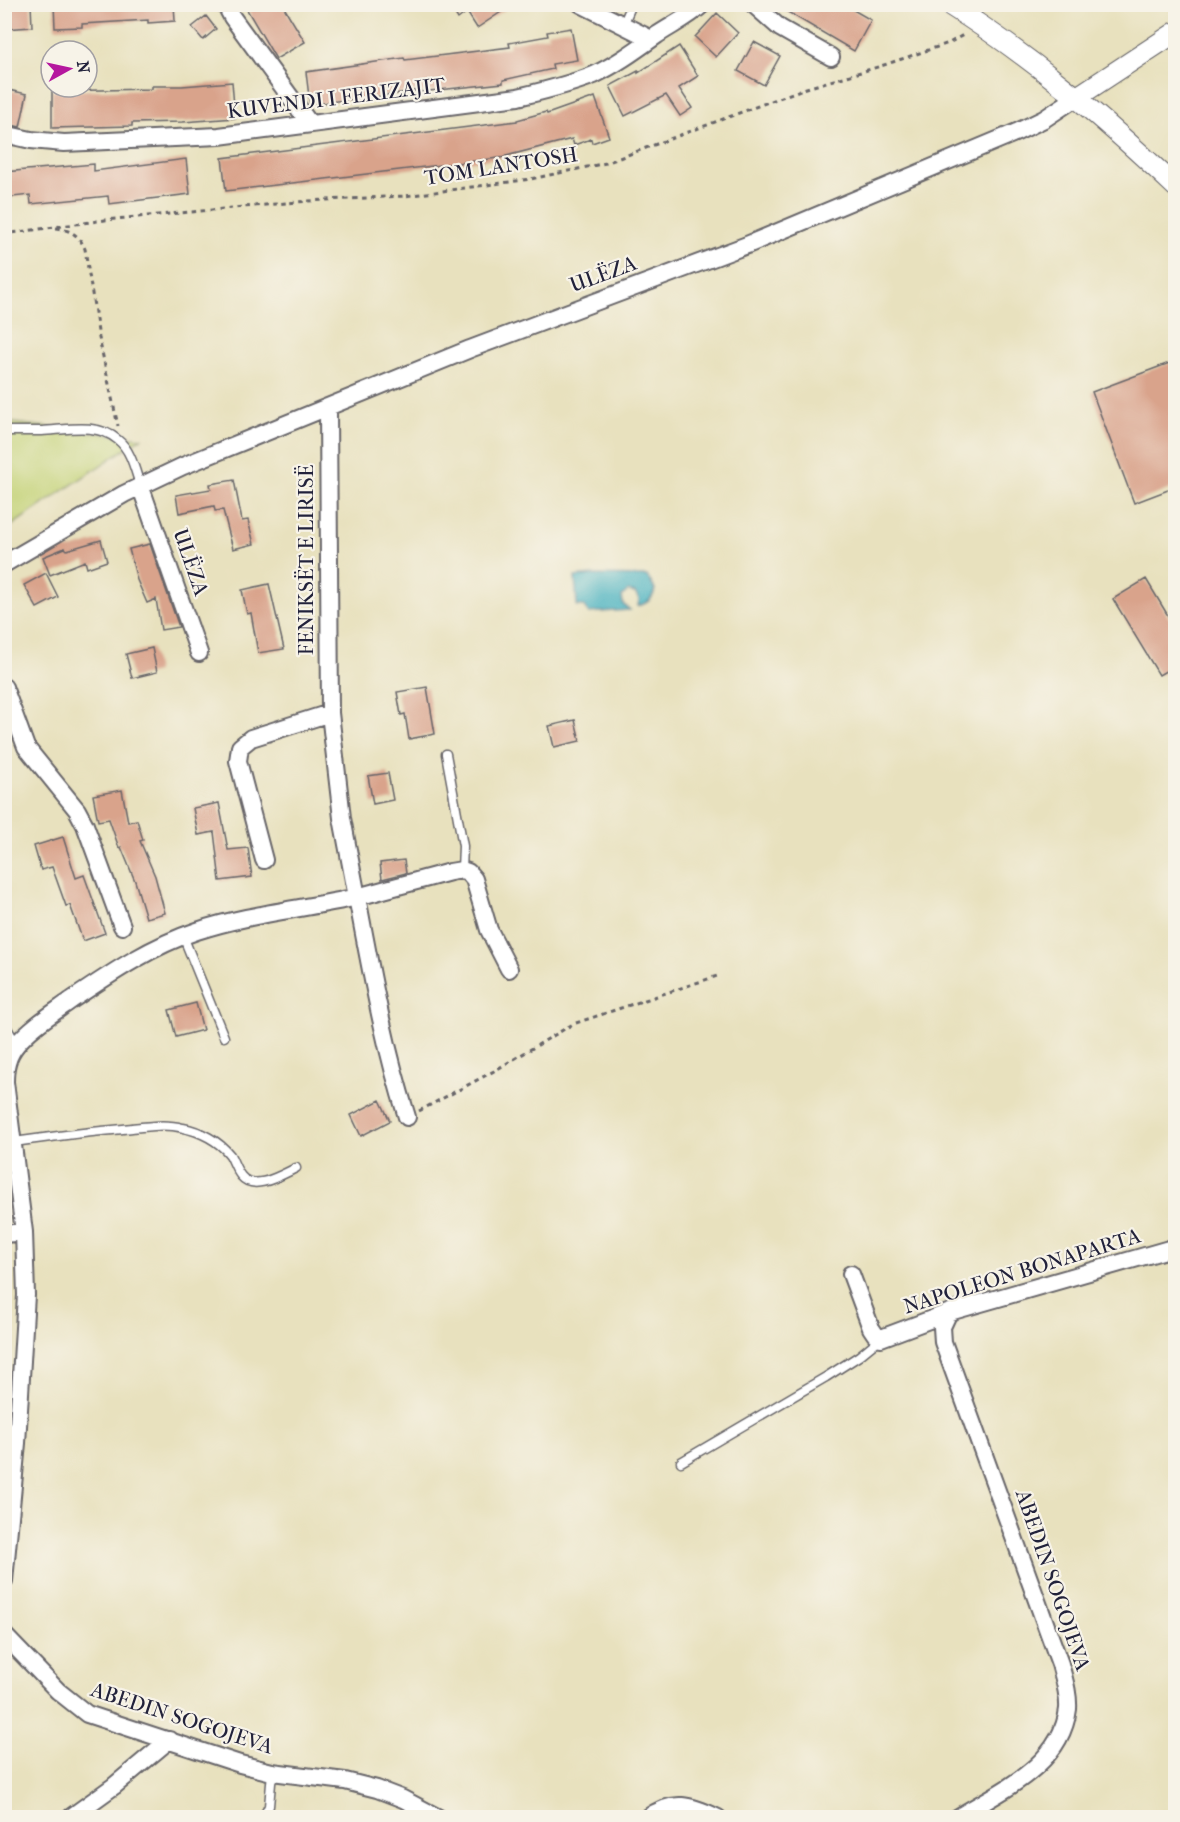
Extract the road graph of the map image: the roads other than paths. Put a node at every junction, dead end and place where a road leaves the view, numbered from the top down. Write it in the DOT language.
graph roads {
  1 [pos="225,4"];
  2 [pos="581,4"];
  3 [pos="632,4"];
  4 [pos="686,4"];
  5 [pos="703,4"];
  6 [pos="753,4"];
  7 [pos="948,4"];
  8 [pos="985,4"];
  9 [pos="973,20"];
  10 [pos="622,25"];
  11 [pos="1176,32"];
  12 [pos="655,37"];
  13 [pos="831,57"];
  14 [pos="1077,97"];
  15 [pos="310,124"];
  16 [pos="4,135"];
  17 [pos="1176,187"];
  18 [pos="328,408"];
  19 [pos="4,431"];
  20 [pos="140,485"];
  21 [pos="4,564"];
  22 [pos="199,653"];
  23 [pos="4,687"];
  24 [pos="330,713"];
  25 [pos="446,754"];
  26 [pos="264,860"];
  27 [pos="462,870"];
  28 [pos="357,897"];
  29 [pos="122,926"];
  30 [pos="183,936"];
  31 [pos="508,969"];
  32 [pos="4,1023"];
  33 [pos="224,1037"];
  34 [pos="17,1045"];
  35 [pos="407,1117"];
  36 [pos="8,1121"];
  37 [pos="14,1142"];
  38 [pos="296,1168"];
  39 [pos="24,1232"];
  40 [pos="4,1234"];
  41 [pos="1176,1247"];
  42 [pos="851,1274"];
  43 [pos="948,1314"];
  44 [pos="881,1338"];
  45 [pos="681,1462"];
  46 [pos="4,1581"];
  47 [pos="4,1635"];
  48 [pos="169,1740"];
  49 [pos="272,1772"];
  50 [pos="71,1816"];
  51 [pos="263,1818"];
  52 [pos="439,1818"];
  53 [pos="647,1818"];
  54 [pos="718,1818"];
  55 [pos="957,1818"];
  1 -- 15 [label="street"];
  2 -- 10 [label="street"];
  3 -- 10 [label="lane"];
  4 -- 12 [label="street"];
  5 -- 12 [label="street"];
  6 -- 13 [label="street"];
  7 -- 9 [label="street"];
  8 -- 9 [label="lane"];
  9 -- 14 [label="street"];
  10 -- 12 [label="street"];
  11 -- 14 [label="street"];
  12 -- 15 [label="street, KUVENDI I FERIZAJIT"];
  14 -- 17 [label="street"];
  14 -- 18 [label="street, ULËZA"];
  15 -- 16 [label="street, KUVENDI I FERIZAJIT"];
  18 -- 20 [label="street, ULËZA"];
  18 -- 24 [label="street, FENIKSËT E LIRISË"];
  19 -- 20 [label="lane"];
  20 -- 21 [label="street, ULËZA"];
  20 -- 22 [label="street, ULËZA"];
  23 -- 29 [label="street"];
  24 -- 26 [label="street"];
  24 -- 28 [label="street, FENIKSËT E LIRISË"];
  25 -- 27 [label="lane"];
  27 -- 28 [label="street"];
  27 -- 31 [label="street"];
  28 -- 30 [label="street"];
  28 -- 35 [label="street, FENIKSËT E LIRISË"];
  30 -- 33 [label="lane"];
  30 -- 34 [label="street"];
  32 -- 34 [label="lane"];
  34 -- 36 [label="street"];
  36 -- 37 [label="street"];
  37 -- 38 [label="lane"];
  37 -- 39 [label="street"];
  39 -- 40 [label="street"];
  39 -- 46 [label="street"];
  41 -- 43 [label="street, NAPOLEON BONAPARTA"];
  42 -- 44 [label="street"];
  43 -- 44 [label="street, NAPOLEON BONAPARTA"];
  43 -- 55 [label="street, ABEDIN SOGOJEVA"];
  44 -- 45 [label="lane, NAPOLEON BONAPARTA"];
  47 -- 48 [label="street, ABEDIN SOGOJEVA"];
  48 -- 49 [label="street, ABEDIN SOGOJEVA"];
  48 -- 50 [label="street"];
  49 -- 51 [label="lane"];
  49 -- 52 [label="street, ABEDIN SOGOJEVA"];
  53 -- 54 [label="street"];
}
